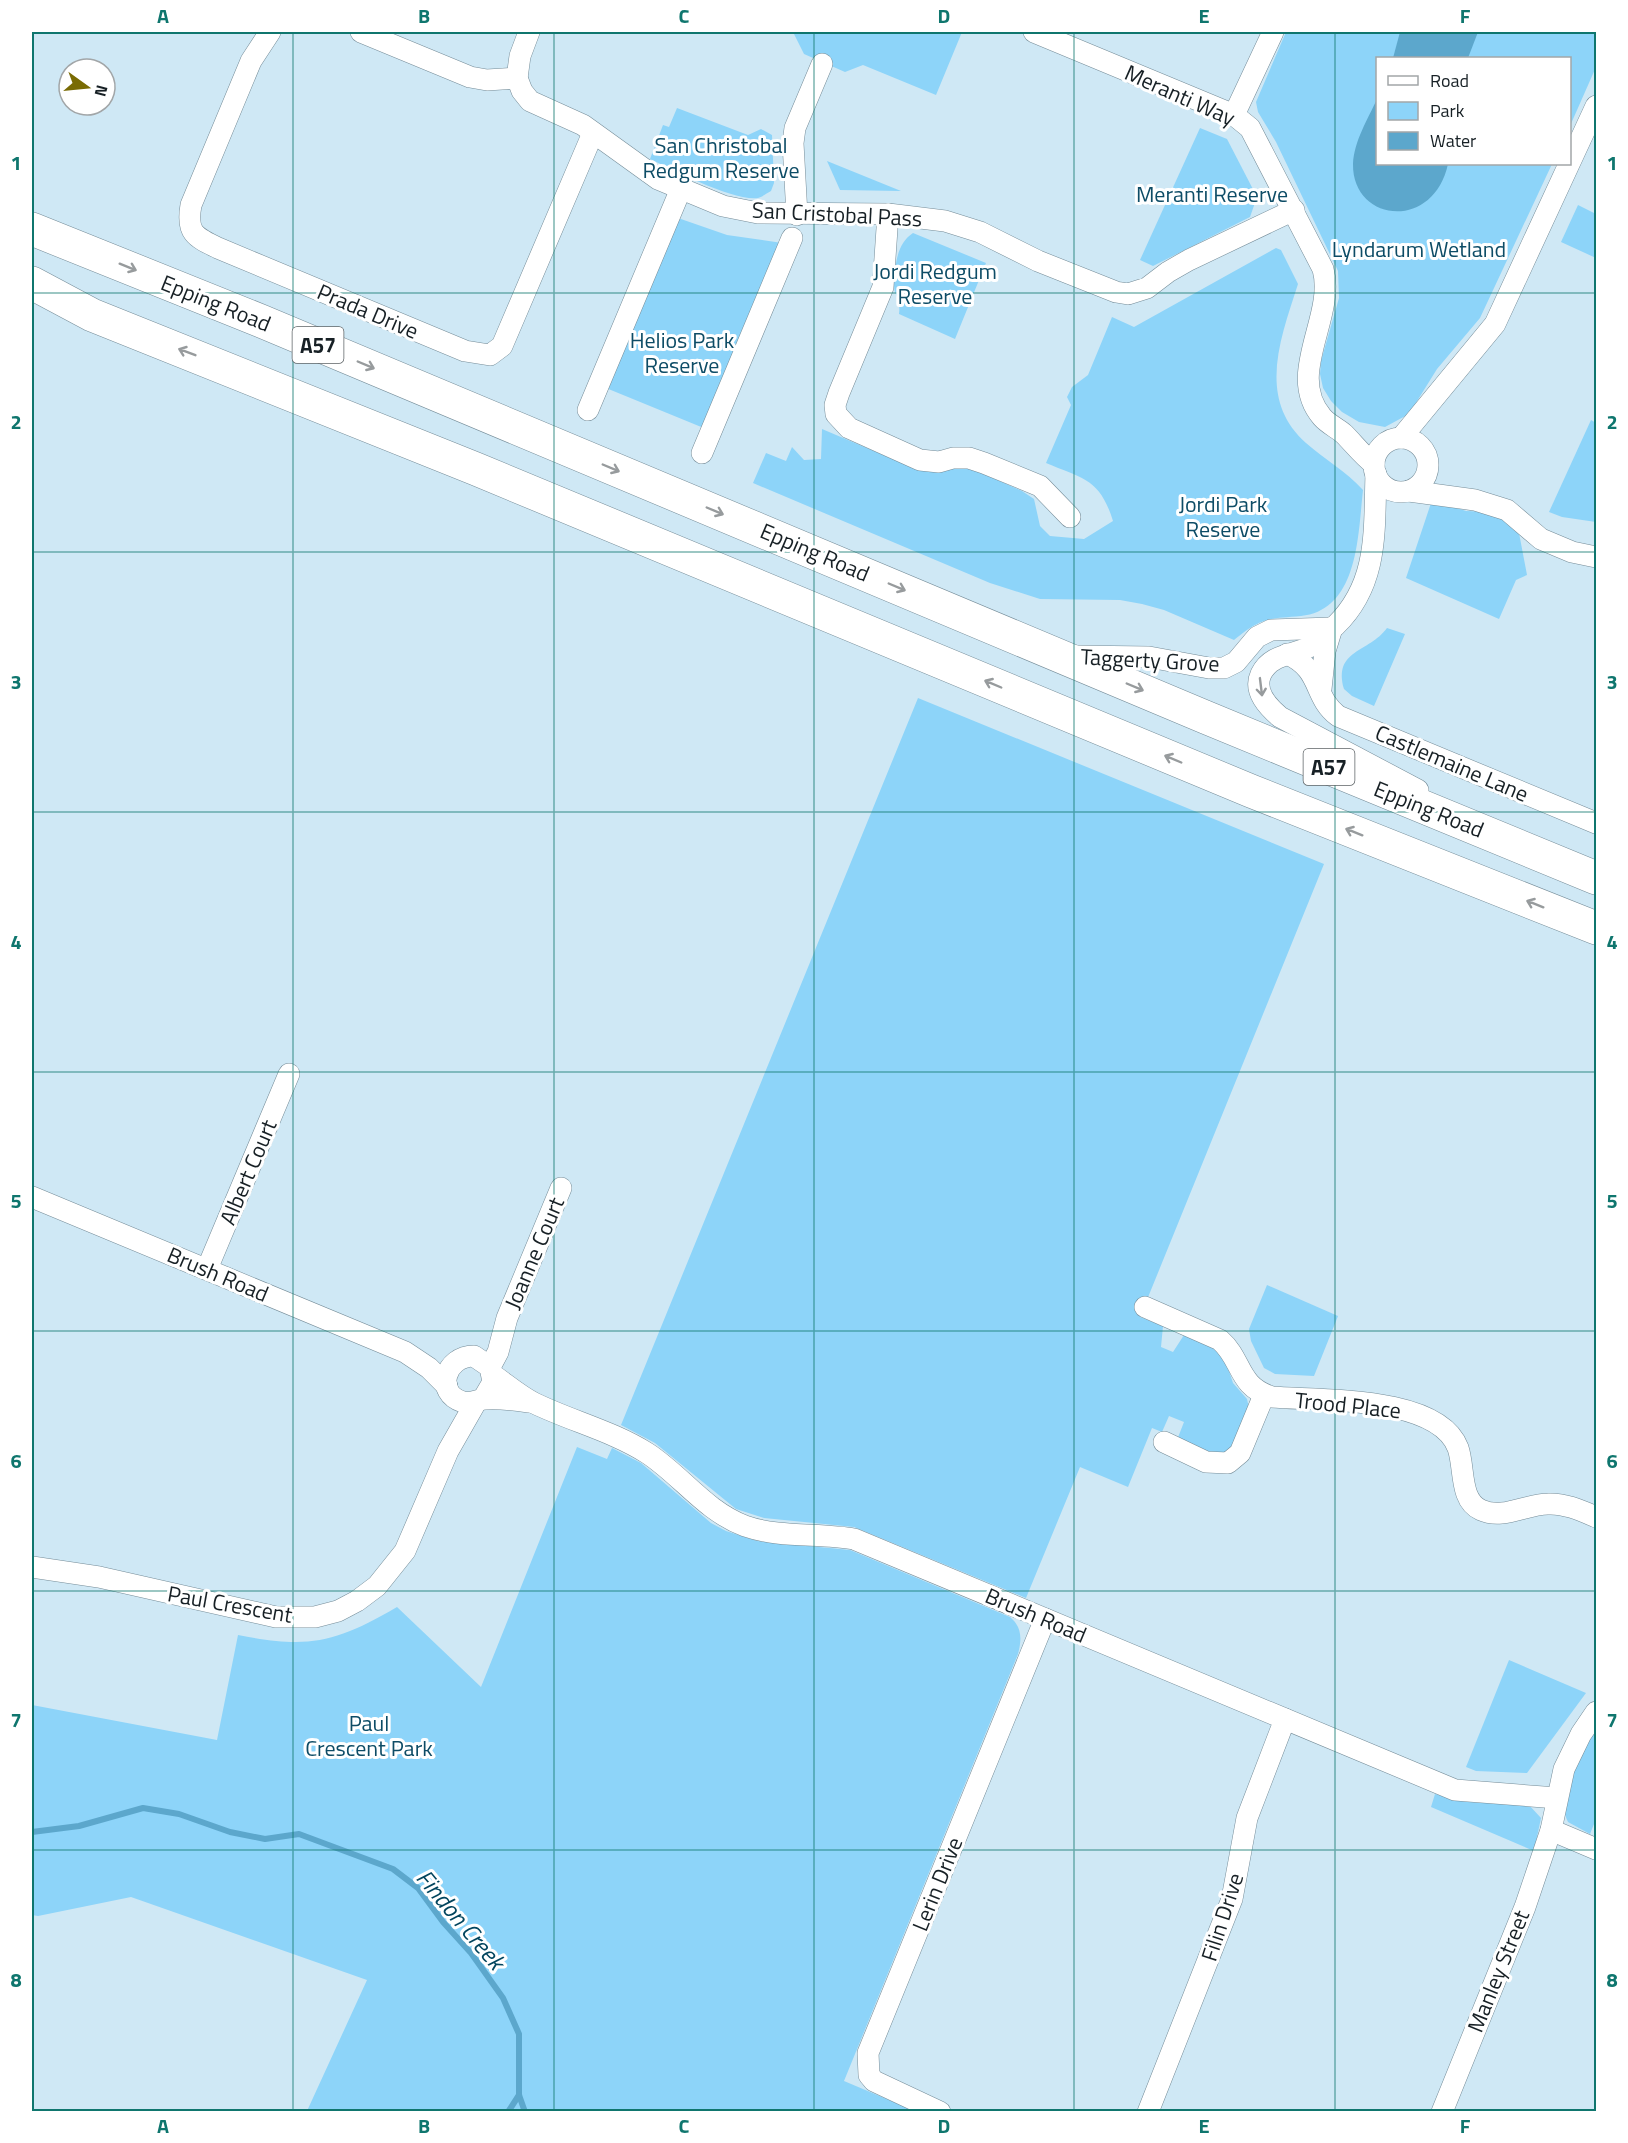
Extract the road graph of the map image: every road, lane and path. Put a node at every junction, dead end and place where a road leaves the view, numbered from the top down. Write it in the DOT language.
graph roads {
  1 [pos="256,32"];
  2 [pos="270,32"];
  3 [pos="361,32"];
  4 [pos="529,32"];
  5 [pos="1034,32"];
  6 [pos="1273,32"];
  7 [pos="251,61"];
  8 [pos="822,64"];
  9 [pos="517,78"];
  10 [pos="1596,106"];
  11 [pos="1234,115"];
  12 [pos="593,133"];
  13 [pos="1571,160"];
  14 [pos="1569,165"];
  15 [pos="680,190"];
  16 [pos="1294,210"];
  17 [pos="797,214"];
  18 [pos="888,214"];
  19 [pos="32,229"];
  20 [pos="792,238"];
  21 [pos="32,283"];
  22 [pos="1440,392"];
  23 [pos="588,410"];
  24 [pos="1339,430"];
  25 [pos="1396,439"];
  26 [pos="702,453"];
  27 [pos="1426,456"];
  28 [pos="1375,469"];
  29 [pos="1405,492"];
  30 [pos="1475,500"];
  31 [pos="1071,517"];
  32 [pos="1373,538"];
  33 [pos="1596,557"];
  34 [pos="1332,628"];
  35 [pos="1287,654"];
  36 [pos="1062,656"];
  37 [pos="1321,689"];
  38 [pos="1596,824"];
  39 [pos="1538,854"];
  40 [pos="1596,878"];
  41 [pos="1596,928"];
  42 [pos="289,1074"];
  43 [pos="561,1188"];
  44 [pos="32,1197"];
  45 [pos="207,1269"];
  46 [pos="1144,1307"];
  47 [pos="405,1352"];
  48 [pos="479,1364"];
  49 [pos="448,1389"];
  50 [pos="1264,1395"];
  51 [pos="479,1400"];
  52 [pos="532,1403"];
  53 [pos="1164,1442"];
  54 [pos="448,1451"];
  55 [pos="1596,1517"];
  56 [pos="32,1567"];
  57 [pos="1045,1619"];
  58 [pos="1596,1712"];
  59 [pos="1285,1719"];
  60 [pos="1557,1798"];
  61 [pos="1551,1830"];
  62 [pos="1596,1849"];
  63 [pos="940,2112"];
  64 [pos="1148,2112"];
  65 [pos="1442,2112"];
  1 -- 7 [label="street, Prada Drive"];
  2 -- 7 [label="street, Prada Drive"];
  3 -- 9 [label="street"];
  4 -- 9 [label="street"];
  5 -- 11 [label="street, Meranti Way"];
  6 -- 11 [label="street"];
  7 -- 12 [label="street, Prada Drive"];
  8 -- 17 [label="street"];
  9 -- 12 [label="street, San Cristobal Pass"];
  10 -- 13 [label="street"];
  11 -- 16 [label="street, Meranti Way"];
  12 -- 15 [label="street, San Cristobal Pass"];
  14 -- 22 [label="street"];
  15 -- 17 [label="street, San Cristobal Pass"];
  15 -- 23 [label="street"];
  16 -- 18 [label="street, San Cristobal Pass"];
  16 -- 24 [label="street, Meranti Way"];
  17 -- 18 [label="street, San Cristobal Pass"];
  18 -- 31 [label="street"];
  19 -- 36 [label="main road, Epping Road / A57, one-way"];
  20 -- 26 [label="street"];
  41 -- 21 [label="main road, one-way"];
  22 -- 25 [label="street"];
  22 -- 27 [label="street"];
  24 -- 25 [label="street"];
  24 -- 28 [label="street, Meranti Way"];
  25 -- 27 [label="street"];
  25 -- 28 [label="street"];
  27 -- 29 [label="street"];
  27 -- 30 [label="street"];
  28 -- 29 [label="street"];
  28 -- 32 [label="street"];
  29 -- 30 [label="street"];
  29 -- 32 [label="street"];
  30 -- 33 [label="street"];
  32 -- 34 [label="street"];
  34 -- 35 [label="street"];
  34 -- 36 [label="street, Taggerty Grove"];
  34 -- 37 [label="street"];
  35 -- 37 [label="street, Castlemaine Lane"];
  35 -- 39 [label="street, one-way"];
  36 -- 39 [label="main road, Epping Road / A57, one-way"];
  37 -- 38 [label="street, Castlemaine Lane"];
  39 -- 40 [label="main road, Epping Road / A57"];
  42 -- 45 [label="street, Albert Court"];
  43 -- 48 [label="street, Joanne Court"];
  44 -- 45 [label="street, Brush Road"];
  45 -- 47 [label="street, Brush Road"];
  46 -- 50 [label="street, Trood Place"];
  47 -- 48 [label="street, Brush Road"];
  47 -- 49 [label="street, Brush Road"];
  48 -- 49 [label="street"];
  48 -- 51 [label="street"];
  48 -- 52 [label="street, Brush Road"];
  49 -- 51 [label="street"];
  49 -- 54 [label="street, Paul Crescent"];
  50 -- 53 [label="street"];
  50 -- 55 [label="street, Trood Place"];
  51 -- 52 [label="street, Brush Road"];
  51 -- 54 [label="street, Paul Crescent"];
  52 -- 57 [label="street, Brush Road"];
  54 -- 56 [label="street, Paul Crescent"];
  57 -- 59 [label="street, Brush Road"];
  57 -- 63 [label="street, Lerin Drive"];
  58 -- 60 [label="street, Manley Street"];
  59 -- 60 [label="street, Brush Road"];
  59 -- 64 [label="street, Filin Drive"];
  60 -- 61 [label="street, Manley Street"];
  61 -- 62 [label="street"];
  61 -- 65 [label="street, Manley Street"];
}
